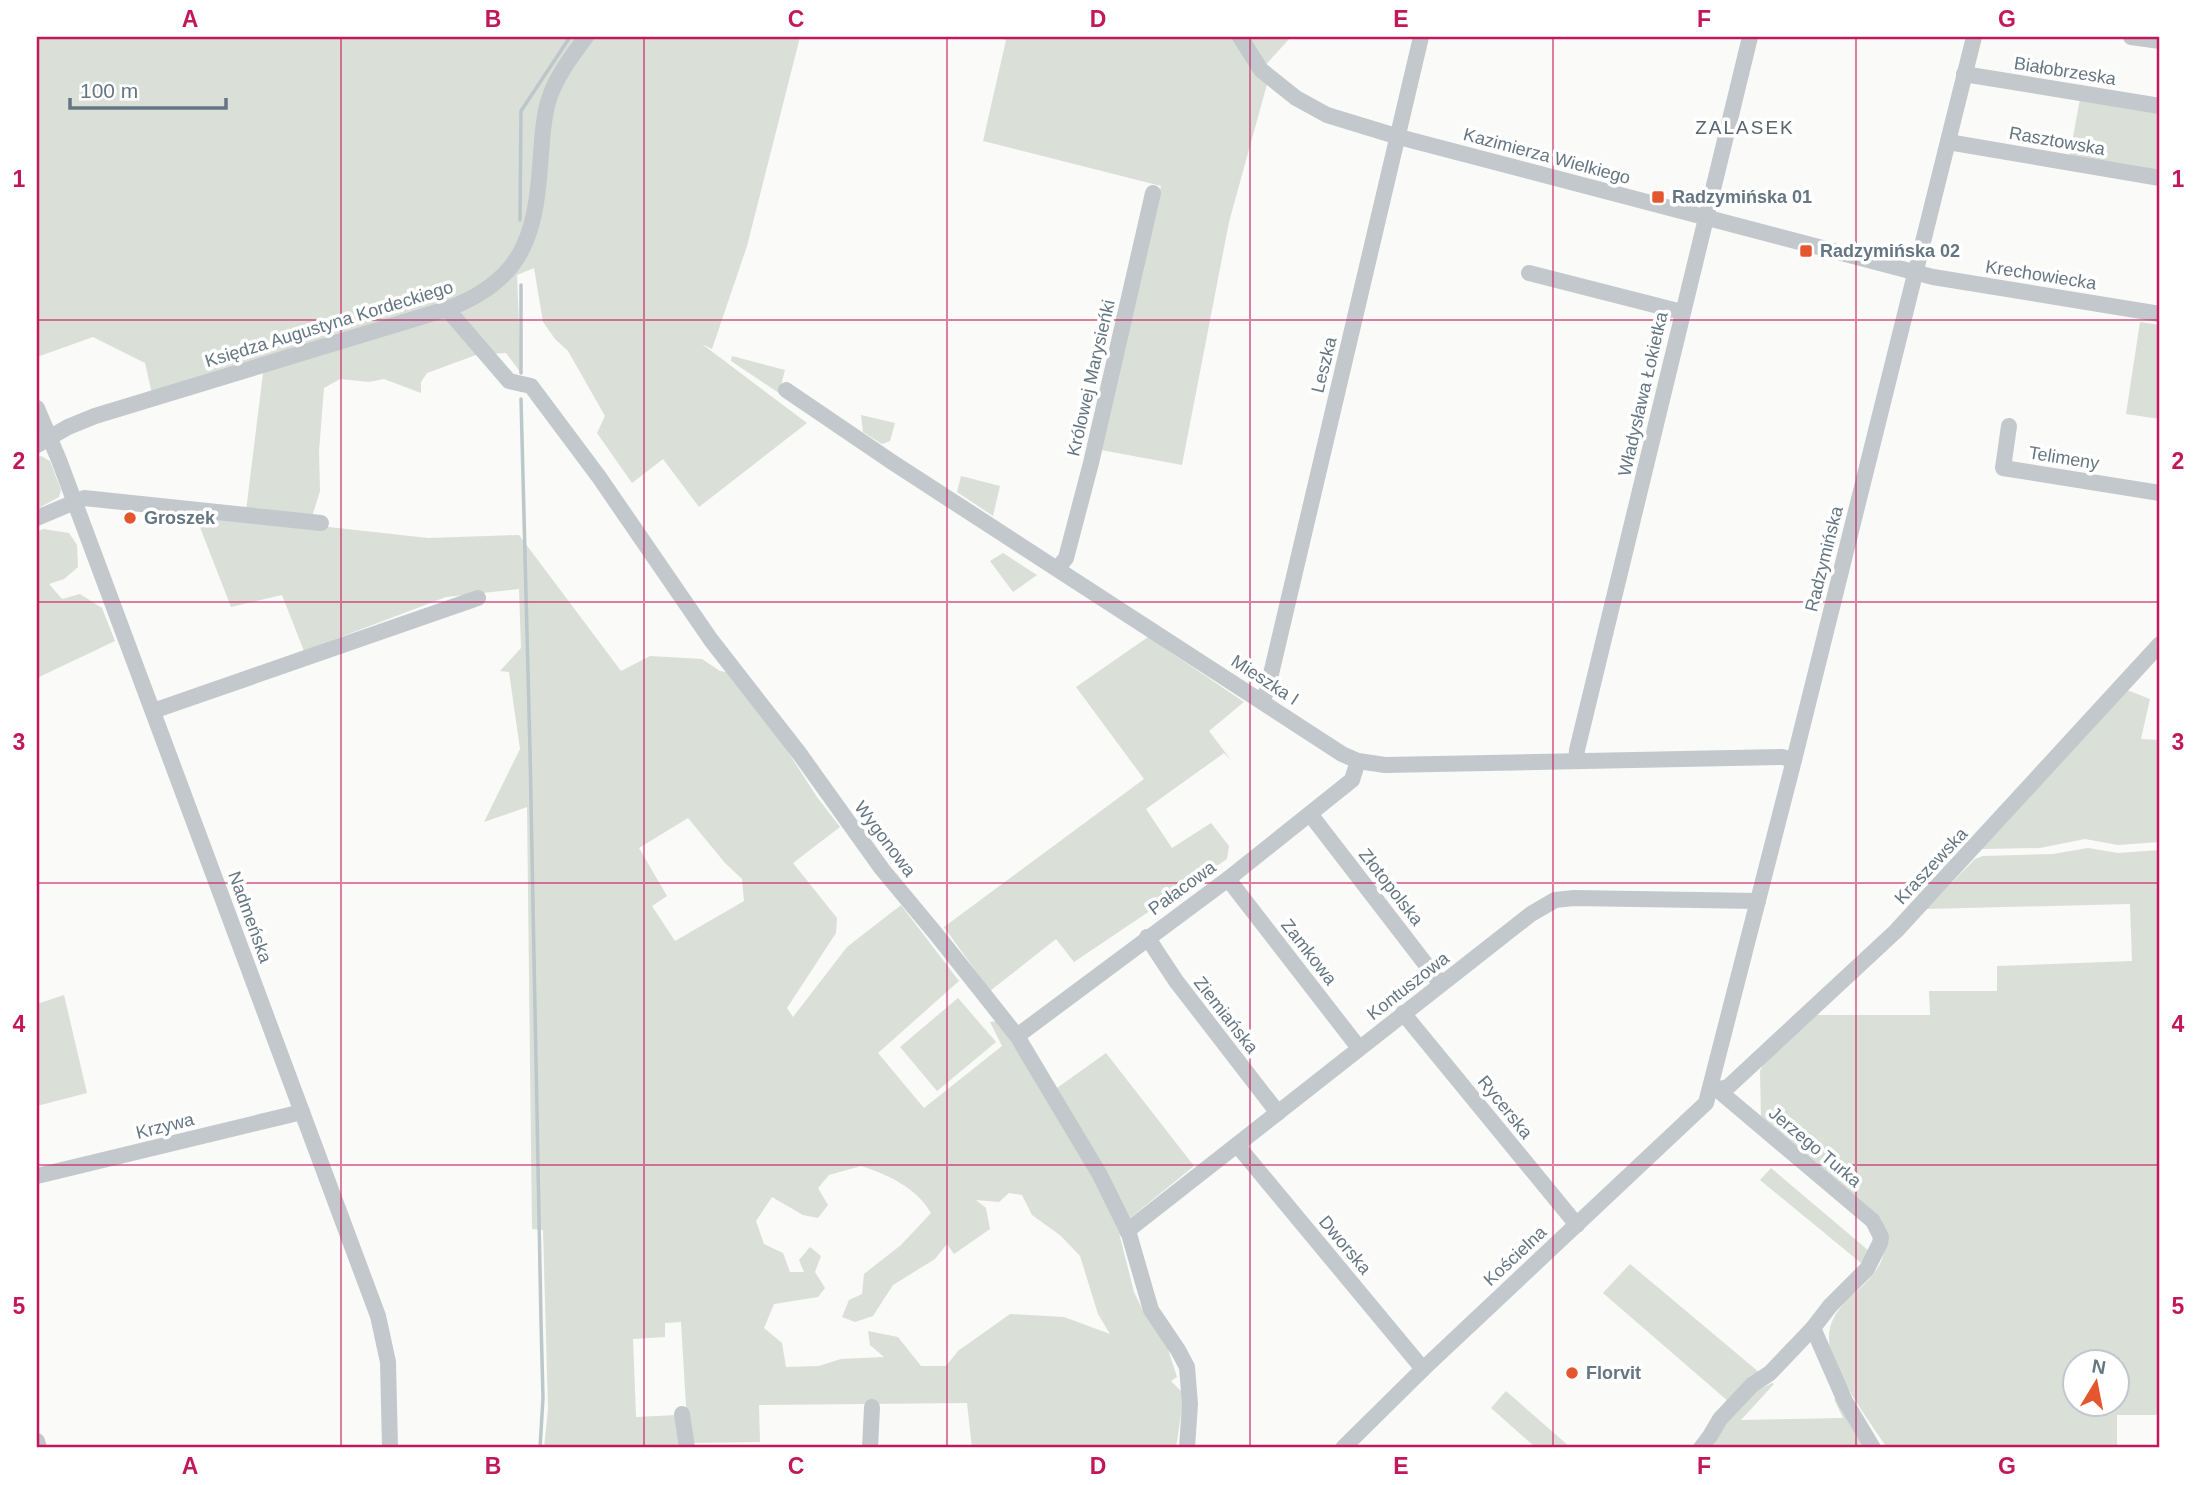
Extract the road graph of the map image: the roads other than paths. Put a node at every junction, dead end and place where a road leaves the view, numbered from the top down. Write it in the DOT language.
graph roads {
  1 [pos="586,37"];
  2 [pos="1240,37"];
  3 [pos="1421,37"];
  4 [pos="1750,37"];
  5 [pos="1974,37"];
  6 [pos="2131,37"];
  7 [pos="2160,41"];
  8 [pos="1964,74"];
  9 [pos="2160,106"];
  10 [pos="1399,137"];
  11 [pos="1948,142"];
  12 [pos="2160,178"];
  13 [pos="1153,193"];
  14 [pos="1705,217"];
  15 [pos="1915,272"];
  16 [pos="1529,273"];
  17 [pos="447,309"];
  18 [pos="1682,312"];
  19 [pos="2160,314"];
  20 [pos="786,390"];
  21 [pos="37,408"];
  22 [pos="2009,426"];
  23 [pos="43,441"];
  24 [pos="2160,493"];
  25 [pos="75,501"];
  26 [pos="37,518"];
  27 [pos="321,523"];
  28 [pos="1058,568"];
  29 [pos="478,598"];
  30 [pos="2160,643"];
  31 [pos="1261,701"];
  32 [pos="153,711"];
  33 [pos="1794,760"];
  34 [pos="1358,761"];
  35 [pos="1576,761"];
  36 [pos="1310,814"];
  37 [pos="1228,879"];
  38 [pos="1758,901"];
  39 [pos="1147,937"];
  40 [pos="1441,984"];
  41 [pos="1403,1013"];
  42 [pos="1017,1036"];
  43 [pos="1359,1048"];
  44 [pos="1715,1091"];
  45 [pos="302,1112"];
  46 [pos="1278,1113"];
  47 [pos="1237,1145"];
  48 [pos="37,1176"];
  49 [pos="1577,1225"];
  50 [pos="1127,1231"];
  51 [pos="1814,1328"];
  52 [pos="1423,1369"];
  53 [pos="873,1407"];
  54 [pos="682,1414"];
  55 [pos="37,1441"];
  56 [pos="39,1448"];
  57 [pos="390,1448"];
  58 [pos="687,1448"];
  59 [pos="870,1448"];
  60 [pos="1187,1448"];
  61 [pos="1343,1448"];
  62 [pos="1700,1448"];
  63 [pos="1873,1448"];
  1 -- 17 [label="street, Księdza Augustyna Kordeckiego"];
  2 -- 10 [label="street, Kazimierza Wielkiego"];
  3 -- 10 [label="street, Leszka"];
  4 -- 14 [label="street, Władysława Łokietka"];
  5 -- 8 [label="street, Radzymińska"];
  6 -- 7 [label="street"];
  8 -- 9 [label="street, Białobrzeska"];
  8 -- 11 [label="street, Radzymińska"];
  10 -- 14 [label="street, Kazimierza Wielkiego"];
  10 -- 31 [label="street, Leszka"];
  11 -- 12 [label="street, Rasztowska"];
  11 -- 15 [label="street, Radzymińska"];
  13 -- 28 [label="street, Królowej Marysieńki"];
  14 -- 15 [label="street, Kazimierza Wielkiego"];
  14 -- 18 [label="street, Władysława Łokietka"];
  15 -- 19 [label="street, Krechowiecka"];
  15 -- 33 [label="street, Radzymińska"];
  16 -- 18 [label="street"];
  17 -- 23 [label="street, Księdza Augustyna Kordeckiego"];
  17 -- 42 [label="street, Wygonowa"];
  18 -- 35 [label="street, Władysława Łokietka"];
  20 -- 28 [label="street, Mieszka I"];
  21 -- 23 [label="street, Nadmeńska"];
  22 -- 24 [label="street, Telimeny"];
  23 -- 25 [label="street, Nadmeńska"];
  25 -- 26 [label="street"];
  25 -- 27 [label="street"];
  25 -- 32 [label="street, Nadmeńska"];
  28 -- 31 [label="street, Mieszka I"];
  29 -- 32 [label="street"];
  30 -- 44 [label="street, Kraszewska"];
  31 -- 34 [label="street, Mieszka I"];
  32 -- 45 [label="street, Nadmeńska"];
  33 -- 35 [label="street, Mieszka I"];
  33 -- 38 [label="street, Radzymińska"];
  34 -- 35 [label="street, Mieszka I"];
  34 -- 36 [label="street, Pałacowa"];
  36 -- 37 [label="street, Pałacowa"];
  36 -- 40 [label="street, Złotopolska"];
  37 -- 39 [label="street, Pałacowa"];
  37 -- 43 [label="street, Zamkowa"];
  38 -- 40 [label="street, Kontuszowa"];
  38 -- 44 [label="street, Radzymińska"];
  39 -- 42 [label="street, Pałacowa"];
  39 -- 46 [label="street, Ziemiańska"];
  40 -- 41 [label="street, Kontuszowa"];
  41 -- 43 [label="street, Kontuszowa"];
  41 -- 49 [label="street, Rycerska"];
  42 -- 50 [label="street, Wygonowa"];
  43 -- 46 [label="street, Kontuszowa"];
  44 -- 49 [label="street, Kościelna"];
  44 -- 51 [label="street, Jerzego Turka"];
  45 -- 48 [label="street, Krzywa"];
  45 -- 57 [label="street, Nadmeńska"];
  46 -- 47 [label="street, Kontuszowa"];
  47 -- 50 [label="street, Kontuszowa"];
  47 -- 52 [label="street, Dworska"];
  49 -- 52 [label="street, Kościelna"];
  50 -- 60 [label="street, Wygonowa"];
  51 -- 62 [label="street"];
  51 -- 63 [label="street"];
  52 -- 61 [label="street, Kościelna"];
  53 -- 59 [label="street"];
  54 -- 58 [label="street"];
  55 -- 56 [label="street"];
}
